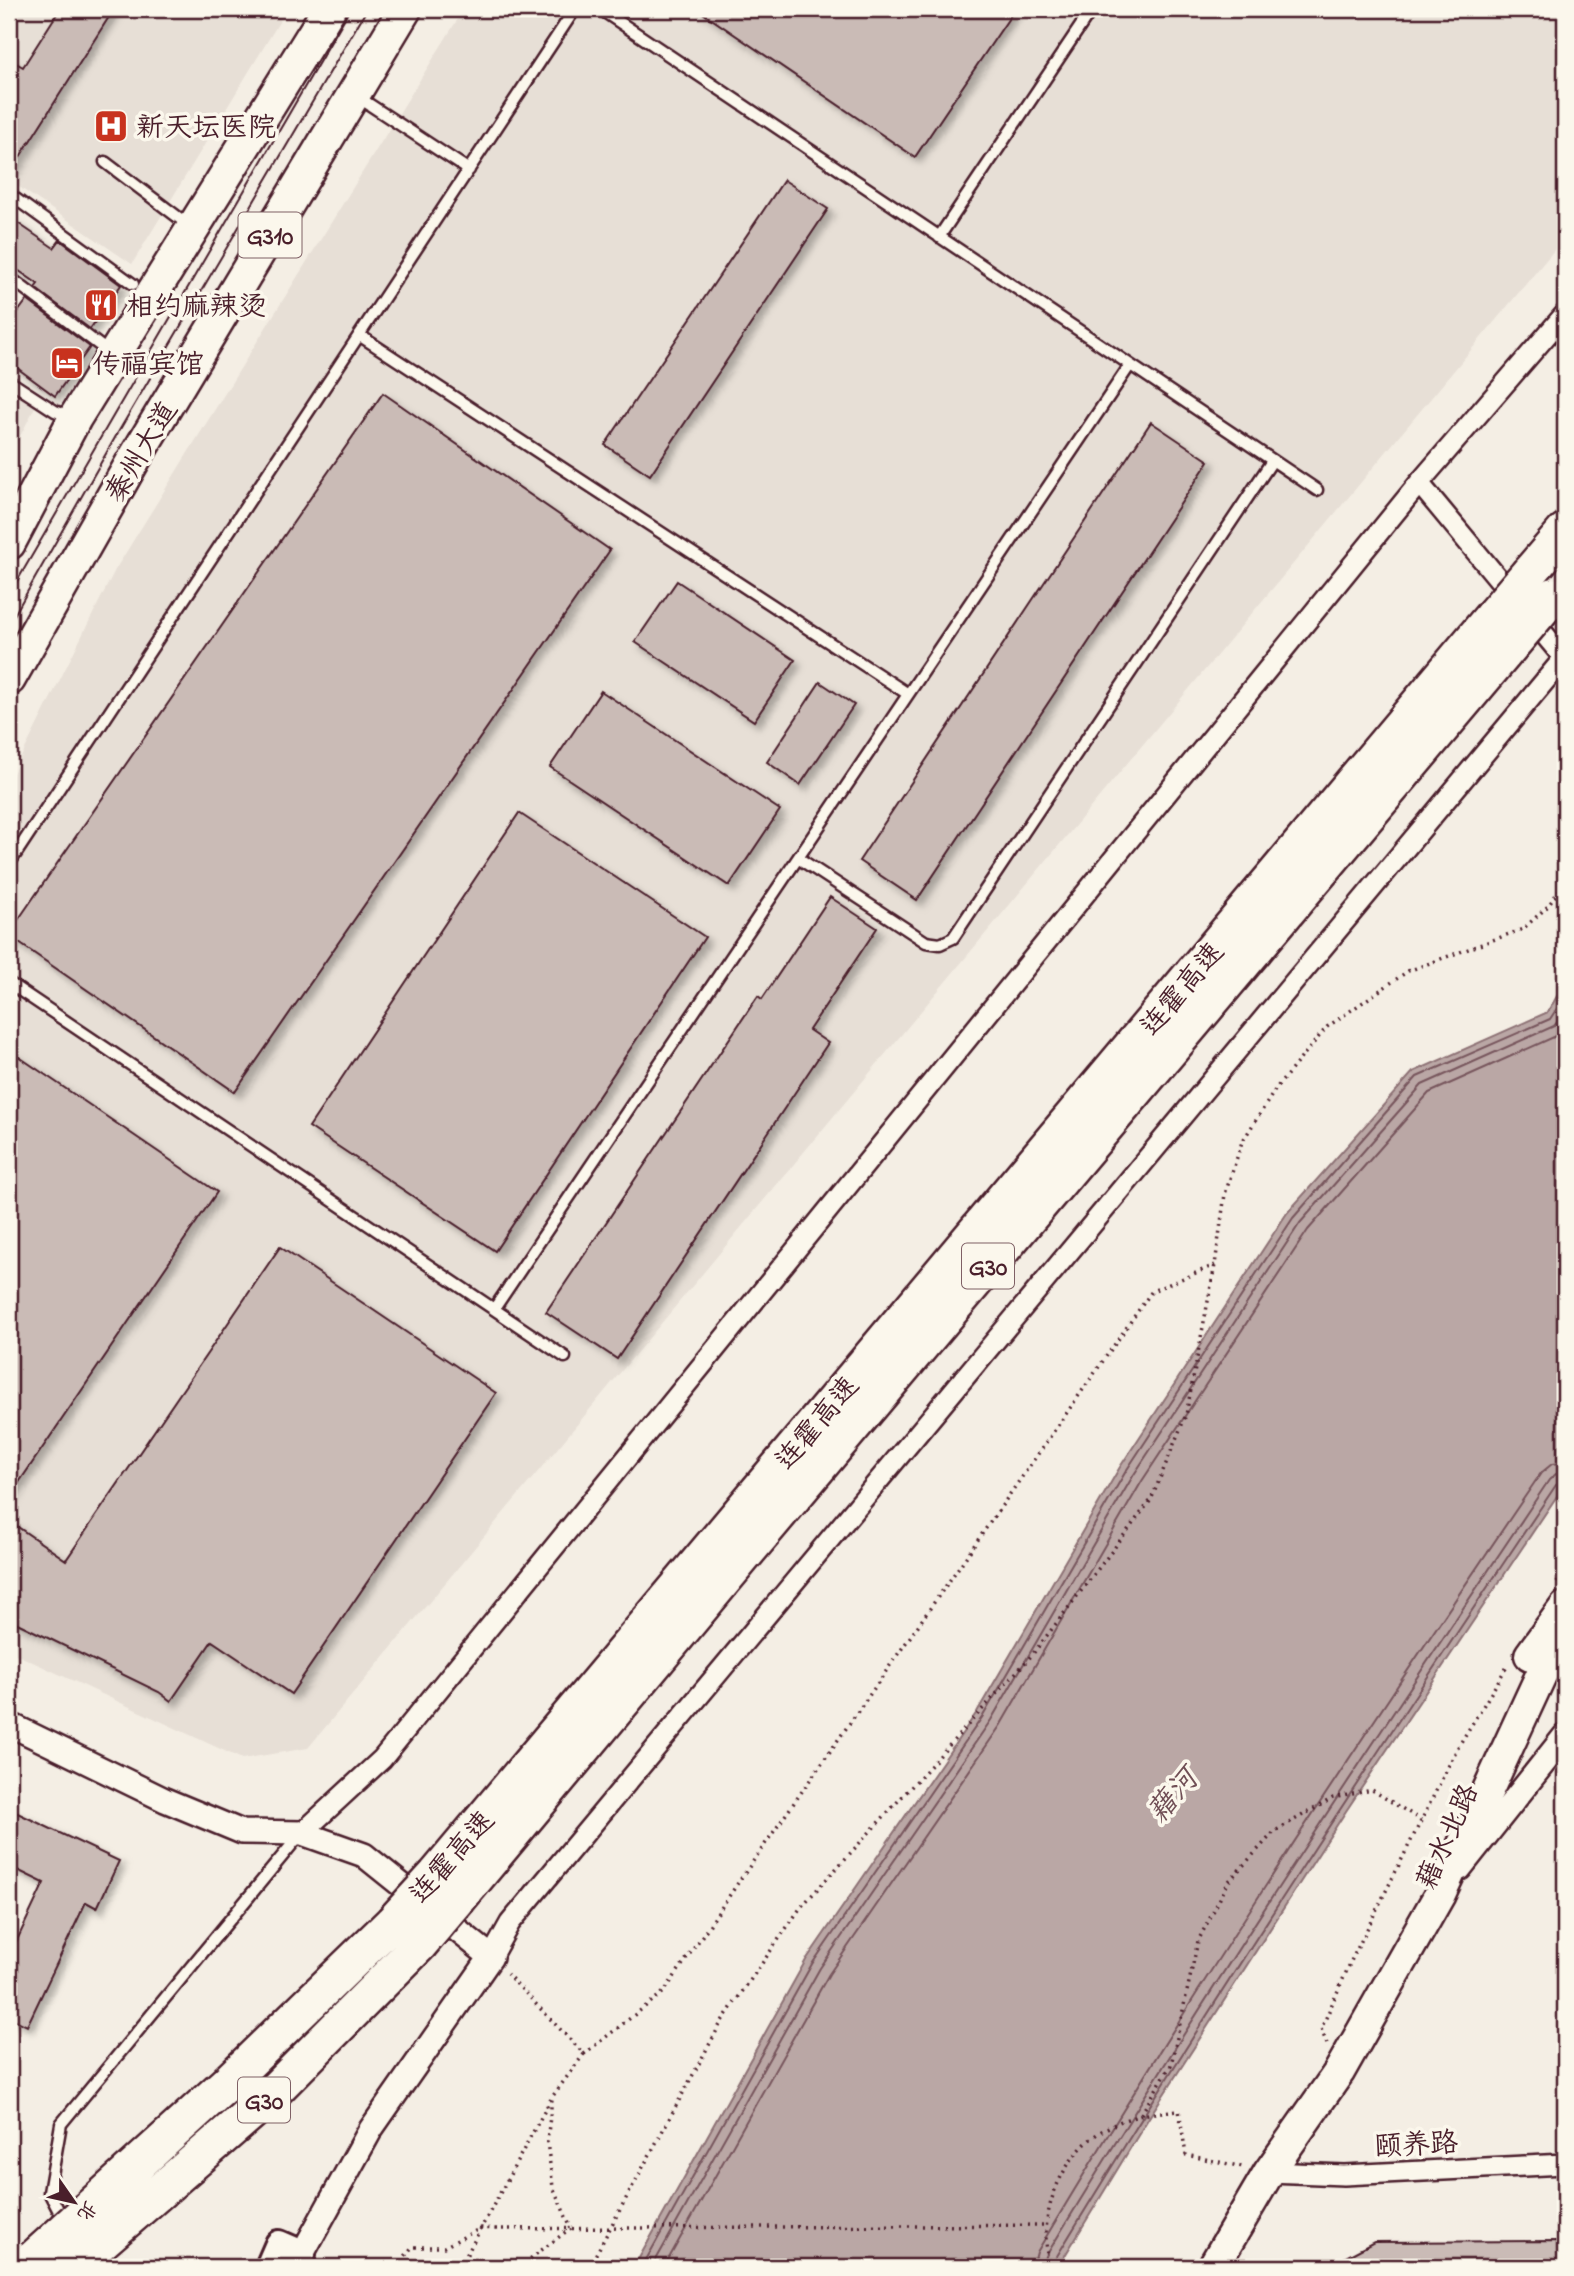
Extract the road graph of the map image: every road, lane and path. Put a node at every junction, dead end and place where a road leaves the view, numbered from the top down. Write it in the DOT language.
graph roads {
  1 [pos="329,9"];
  2 [pos="405,9"];
  3 [pos="575,9"];
  4 [pos="600,9"];
  5 [pos="1092,9"];
  6 [pos="355,95"];
  7 [pos="105,162"];
  8 [pos="469,170"];
  9 [pos="9,194"];
  10 [pos="192,228"];
  11 [pos="939,237"];
  12 [pos="9,277"];
  13 [pos="133,284"];
  14 [pos="1565,314"];
  15 [pos="359,335"];
  16 [pos="114,356"];
  17 [pos="1130,365"];
  18 [pos="9,381"];
  19 [pos="75,418"];
  20 [pos="1272,461"];
  21 [pos="1419,483"];
  22 [pos="1317,490"];
  23 [pos="1565,531"];
  24 [pos="9,543"];
  25 [pos="1549,584"];
  26 [pos="1565,657"];
  27 [pos="9,679"];
  28 [pos="908,694"];
  29 [pos="797,858"];
  30 [pos="9,864"];
  31 [pos="1565,882"];
  32 [pos="9,983"];
  33 [pos="1215,1265"];
  34 [pos="494,1309"];
  35 [pos="565,1357"];
  36 [pos="1565,1570"];
  37 [pos="1558,1600"];
  38 [pos="1565,1640"];
  39 [pos="1508,1664"];
  40 [pos="9,1724"];
  41 [pos="1565,1736"];
  42 [pos="1421,1820"];
  43 [pos="302,1833"];
  44 [pos="448,1886"];
  45 [pos="1440,1894"];
  46 [pos="491,1958"];
  47 [pos="584,2054"];
  48 [pos="1339,2072"];
  49 [pos="552,2097"];
  50 [pos="1141,2114"];
  51 [pos="1565,2164"];
  52 [pos="1269,2172"];
  53 [pos="1046,2225"];
  54 [pos="481,2228"];
  55 [pos="571,2228"];
  56 [pos="81,2245"];
  57 [pos="299,2261"];
  58 [pos="27,2263"];
  59 [pos="269,2267"];
  60 [pos="397,2267"];
  61 [pos="460,2267"];
  62 [pos="519,2267"];
  63 [pos="589,2267"];
  64 [pos="1051,2267"];
  65 [pos="1213,2267"];
  1 -- 10 [label="highway, G310"];
  2 -- 6 [label="highway, 秦州大道 / G310"];
  3 -- 8 [label="lane"];
  4 -- 11 [label="lane"];
  5 -- 11 [label="lane"];
  6 -- 8 [label="lane"];
  6 -- 27 [label="highway, 秦州大道 / G310"];
  7 -- 10 [label="lane"];
  8 -- 15 [label="lane"];
  9 -- 13 [label="lane"];
  10 -- 16 [label="highway, G310"];
  11 -- 17 [label="lane"];
  12 -- 16 [label="lane"];
  14 -- 21 [label="street"];
  15 -- 28 [label="lane"];
  15 -- 30 [label="lane"];
  16 -- 19 [label="highway, G310"];
  17 -- 20 [label="lane"];
  17 -- 28 [label="lane"];
  18 -- 19 [label="lane"];
  19 -- 24 [label="highway, G310"];
  20 -- 22 [label="lane"];
  20 -- 29 [label="lane"];
  21 -- 26 [label="street"];
  21 -- 43 [label="street"];
  23 -- 25 [label="highway, 连霍高速 / G30"];
  25 -- 44 [label="highway, 连霍高速 / G30, bridge"];
  26 -- 46 [label="street"];
  28 -- 29 [label="lane"];
  29 -- 34 [label="lane"];
  31 -- 33 [label="path"];
  32 -- 34 [label="lane"];
  33 -- 47 [label="path"];
  33 -- 63 [label="path"];
  34 -- 35 [label="lane"];
  36 -- 37 [label="path"];
  37 -- 48 [label="main road, 藉水北路"];
  38 -- 45 [label="main road, 藉水北路"];
  39 -- 42 [label="path"];
  40 -- 43 [label="street"];
  41 -- 45 [label="street"];
  42 -- 48 [label="path"];
  42 -- 50 [label="path"];
  43 -- 46 [label="street"];
  43 -- 56 [label="lane"];
  44 -- 56 [label="highway, 连霍高速 / G30, bridge"];
  44 -- 56 [label="highway, 连霍高速 / G30, bridge"];
  45 -- 48 [label="main road, 藉水北路"];
  46 -- 47 [label="path"];
  46 -- 57 [label="street"];
  47 -- 49 [label="path"];
  48 -- 52 [label="main road, 藉水北路"];
  49 -- 54 [label="path"];
  49 -- 55 [label="path"];
  50 -- 52 [label="path"];
  50 -- 53 [label="path"];
  51 -- 52 [label="street, 颐养路"];
  52 -- 65 [label="main road, 藉水北路"];
  53 -- 55 [label="path, bridge"];
  53 -- 64 [label="path"];
  54 -- 55 [label="path, bridge"];
  54 -- 60 [label="path"];
  54 -- 61 [label="path"];
  55 -- 62 [label="path"];
  56 -- 58 [label="highway, 连霍高速 / G30, bridge"];
  57 -- 59 [label="main road"];
}
